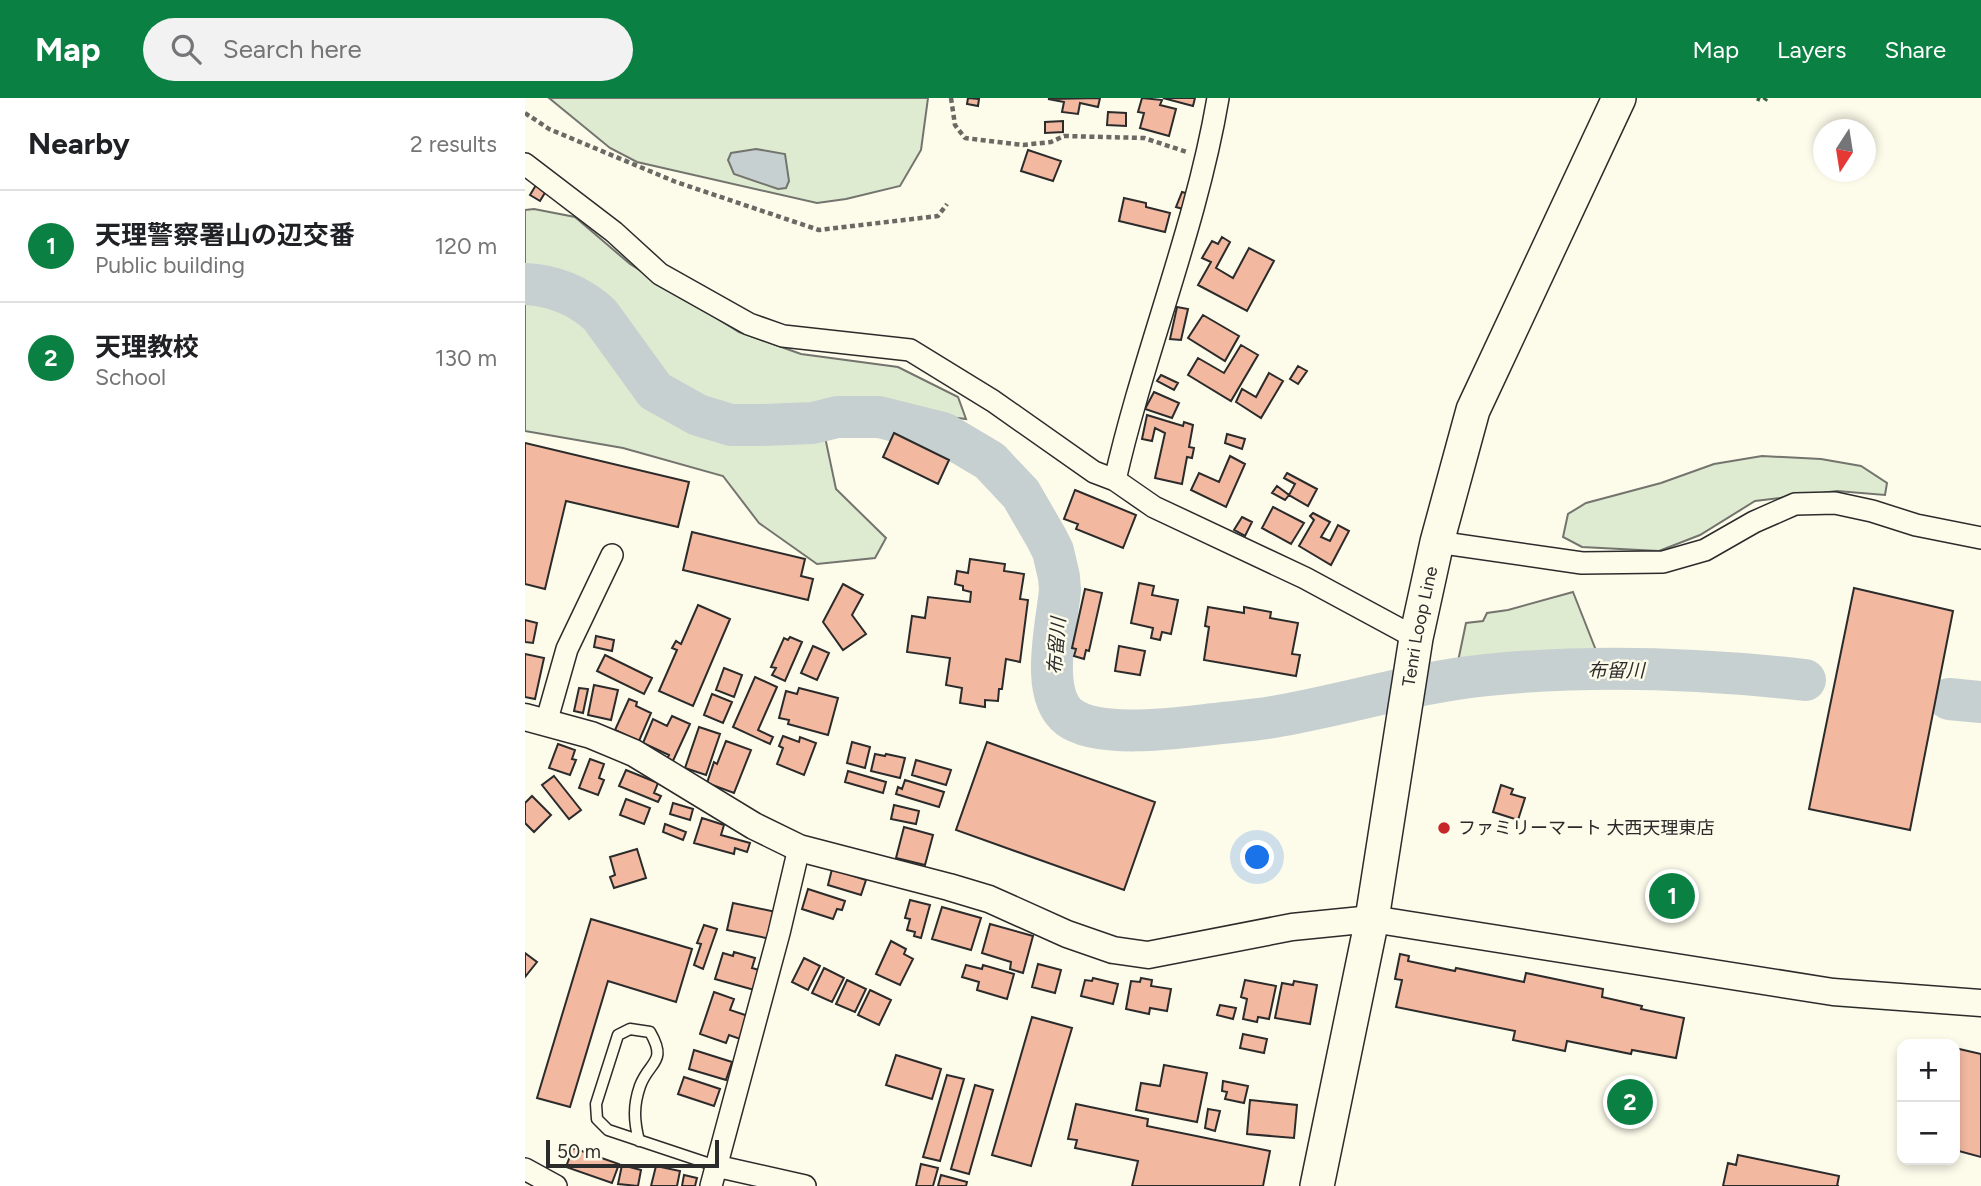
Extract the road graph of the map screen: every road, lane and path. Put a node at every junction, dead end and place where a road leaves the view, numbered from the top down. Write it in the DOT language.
graph roads {
  1 [pos="951,98"];
  2 [pos="1218,98"];
  3 [pos="1619,98"];
  4 [pos="525,113"];
  5 [pos="1209,153"];
  6 [pos="525,163"];
  7 [pos="947,204"];
  8 [pos="1115,480"];
  9 [pos="1981,538"];
  10 [pos="1437,542"];
  11 [pos="612,555"];
  12 [pos="1414,651"];
  13 [pos="535,720"];
  14 [pos="799,848"];
  15 [pos="1373,919"];
  16 [pos="1981,1003"];
  17 [pos="639,1141"];
  18 [pos="525,1169"];
  19 [pos="713,1176"];
  20 [pos="556,1186"];
  21 [pos="805,1186"];
  22 [pos="1317,1186"];
  1 -- 5 [label="path"];
  2 -- 5 [label="street"];
  3 -- 10 [label="main road, Tenri Loop Line"];
  4 -- 7 [label="path"];
  5 -- 8 [label="street"];
  6 -- 8 [label="street"];
  8 -- 12 [label="street"];
  9 -- 10 [label="street"];
  10 -- 12 [label="main road, Tenri Loop Line"];
  11 -- 13 [label="street"];
  12 -- 15 [label="main road, Tenri Loop Line"];
  13 -- 14 [label="street"];
  14 -- 15 [label="street"];
  14 -- 19 [label="street"];
  15 -- 16 [label="street"];
  15 -- 22 [label="main road, Tenri Loop Line"];
  17 -- 17 [label="lane"];
  17 -- 19 [label="lane"];
  18 -- 20 [label="street"];
  19 -- 21 [label="street"];
}
